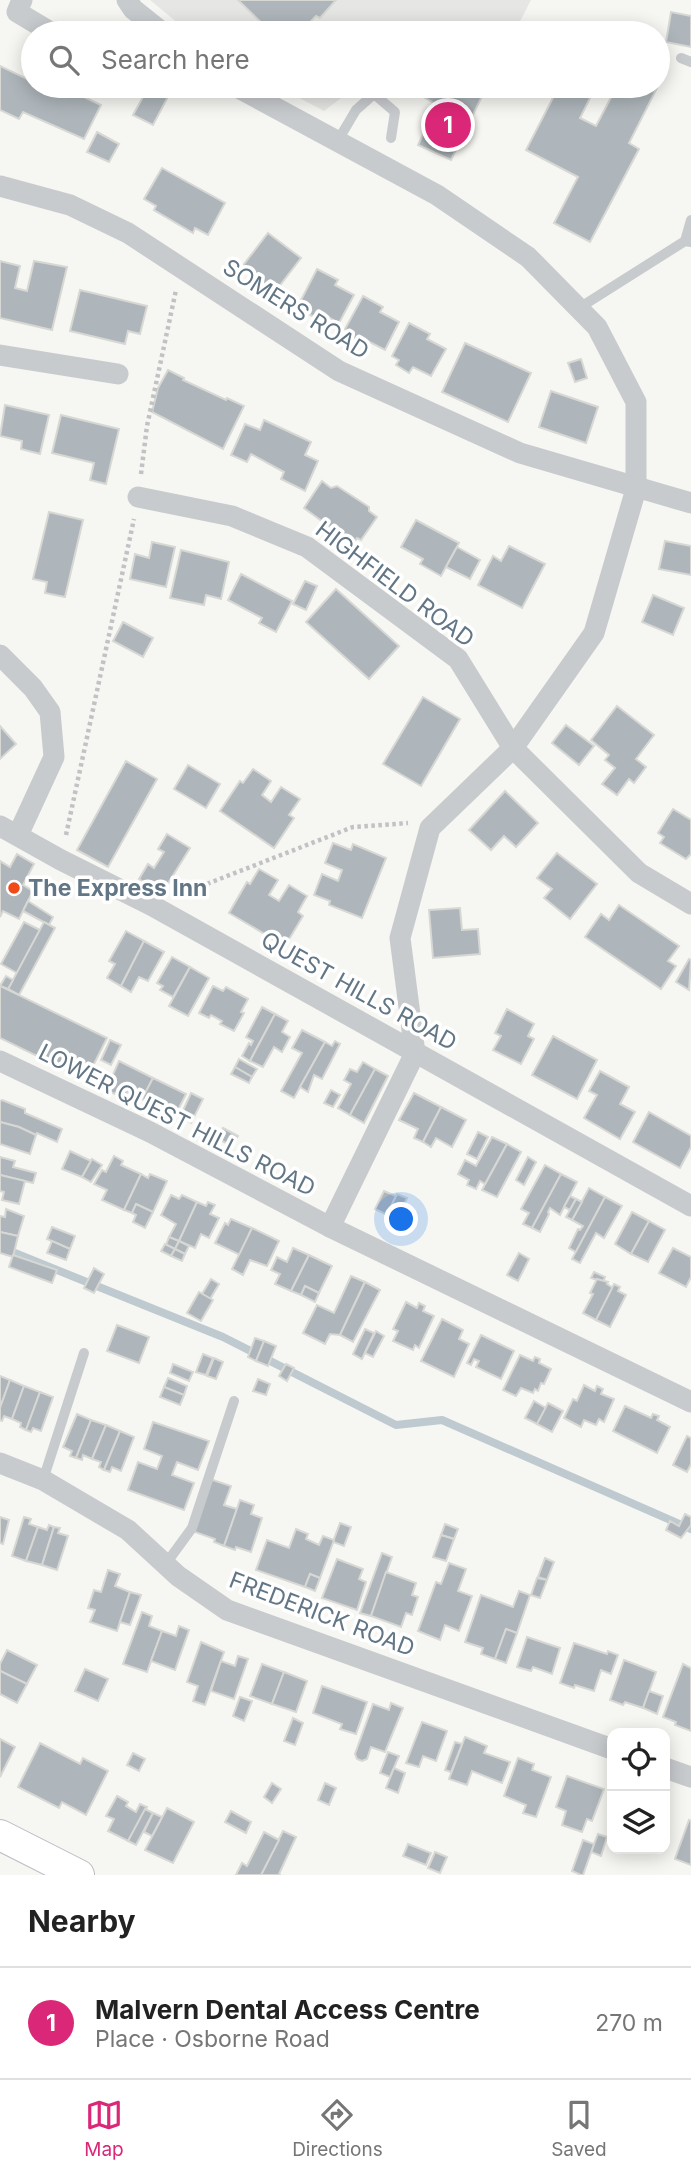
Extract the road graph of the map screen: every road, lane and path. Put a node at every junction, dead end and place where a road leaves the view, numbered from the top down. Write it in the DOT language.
graph roads {
  1 [pos="22,0"];
  2 [pos="127,0"];
  3 [pos="32,21"];
  4 [pos="148,21"];
  5 [pos="257,98"];
  6 [pos="370,98"];
  7 [pos="378,98"];
  8 [pos="391,138"];
  9 [pos="337,142"];
  10 [pos="0,186"];
  11 [pos="691,220"];
  12 [pos="688,241"];
  13 [pos="181,266"];
  14 [pos="579,308"];
  15 [pos="0,355"];
  16 [pos="118,374"];
  17 [pos="636,489"];
  18 [pos="140,498"];
  19 [pos="691,503"];
  20 [pos="0,655"];
  21 [pos="513,748"];
  22 [pos="437,821"];
  23 [pos="9,830"];
  24 [pos="61,860"];
  25 [pos="691,904"];
  26 [pos="150,905"];
  27 [pos="415,1052"];
  28 [pos="0,1061"];
  29 [pos="691,1206"];
  30 [pos="330,1227"];
  31 [pos="84,1353"];
  32 [pos="234,1401"];
  33 [pos="691,1402"];
  34 [pos="0,1464"];
  35 [pos="43,1480"];
  36 [pos="165,1565"];
  37 [pos="607,1747"];
  38 [pos="670,1770"];
  39 [pos="691,1777"];
  40 [pos="0,1835"];
  41 [pos="79,1875"];
  1 -- 3 [label="street"];
  2 -- 4 [label="street"];
  5 -- 9 [label="street"];
  6 -- 9 [label="lane"];
  7 -- 8 [label="lane"];
  9 -- 14 [label="street"];
  10 -- 13 [label="street, SOMERS ROAD"];
  11 -- 12 [label="lane"];
  12 -- 14 [label="lane"];
  13 -- 17 [label="street, SOMERS ROAD"];
  13 -- 18 [label="path"];
  14 -- 17 [label="street"];
  15 -- 16 [label="street"];
  17 -- 19 [label="street, SOMERS ROAD"];
  17 -- 21 [label="street"];
  18 -- 21 [label="street, HIGHFIELD ROAD"];
  18 -- 24 [label="path"];
  20 -- 23 [label="street"];
  21 -- 22 [label="street"];
  21 -- 25 [label="street, HIGHFIELD ROAD"];
  22 -- 26 [label="path"];
  22 -- 27 [label="street"];
  23 -- 24 [label="street, QUEST HILLS ROAD"];
  24 -- 26 [label="street, QUEST HILLS ROAD"];
  26 -- 27 [label="street, QUEST HILLS ROAD"];
  27 -- 29 [label="street, QUEST HILLS ROAD"];
  27 -- 30 [label="street, LOWER QUEST HILLS ROAD"];
  28 -- 30 [label="street, LOWER QUEST HILLS ROAD"];
  30 -- 33 [label="street, LOWER QUEST HILLS ROAD"];
  31 -- 35 [label="lane"];
  32 -- 36 [label="lane"];
  34 -- 35 [label="street, FREDERICK ROAD"];
  35 -- 36 [label="street, FREDERICK ROAD"];
  36 -- 37 [label="street, FREDERICK ROAD"];
  38 -- 39 [label="street"];
  40 -- 41 [label="street"];
}
